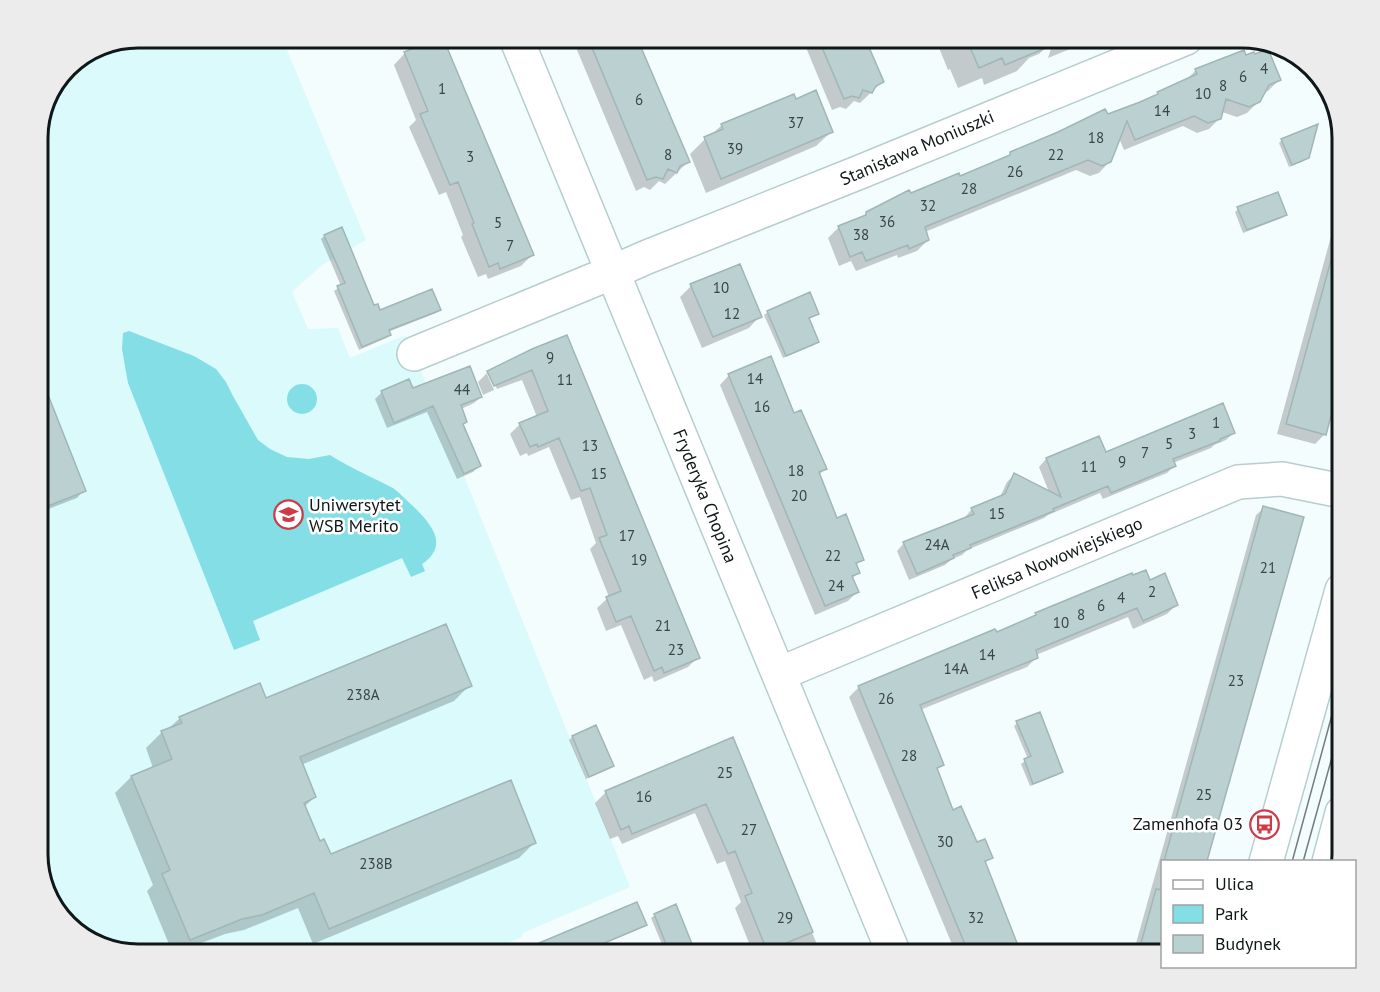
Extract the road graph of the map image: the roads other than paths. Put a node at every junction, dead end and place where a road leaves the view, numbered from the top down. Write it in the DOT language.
graph roads {
  1 [pos="520,48"];
  2 [pos="1162,48"];
  3 [pos="613,272"];
  4 [pos="414,354"];
  5 [pos="1332,489"];
  6 [pos="1332,626"];
  7 [pos="779,674"];
  8 [pos="1266,860"];
  9 [pos="890,944"];
  1 -- 3 [label="street, Fryderyka Chopina"];
  2 -- 3 [label="street, Stanisława Moniuszki"];
  3 -- 4 [label="street, Stanisława Moniuszki"];
  3 -- 7 [label="street, Fryderyka Chopina"];
  5 -- 7 [label="street, Feliksa Nowowiejskiego"];
  6 -- 8 [label="street"];
  7 -- 9 [label="street, Fryderyka Chopina"];
}
